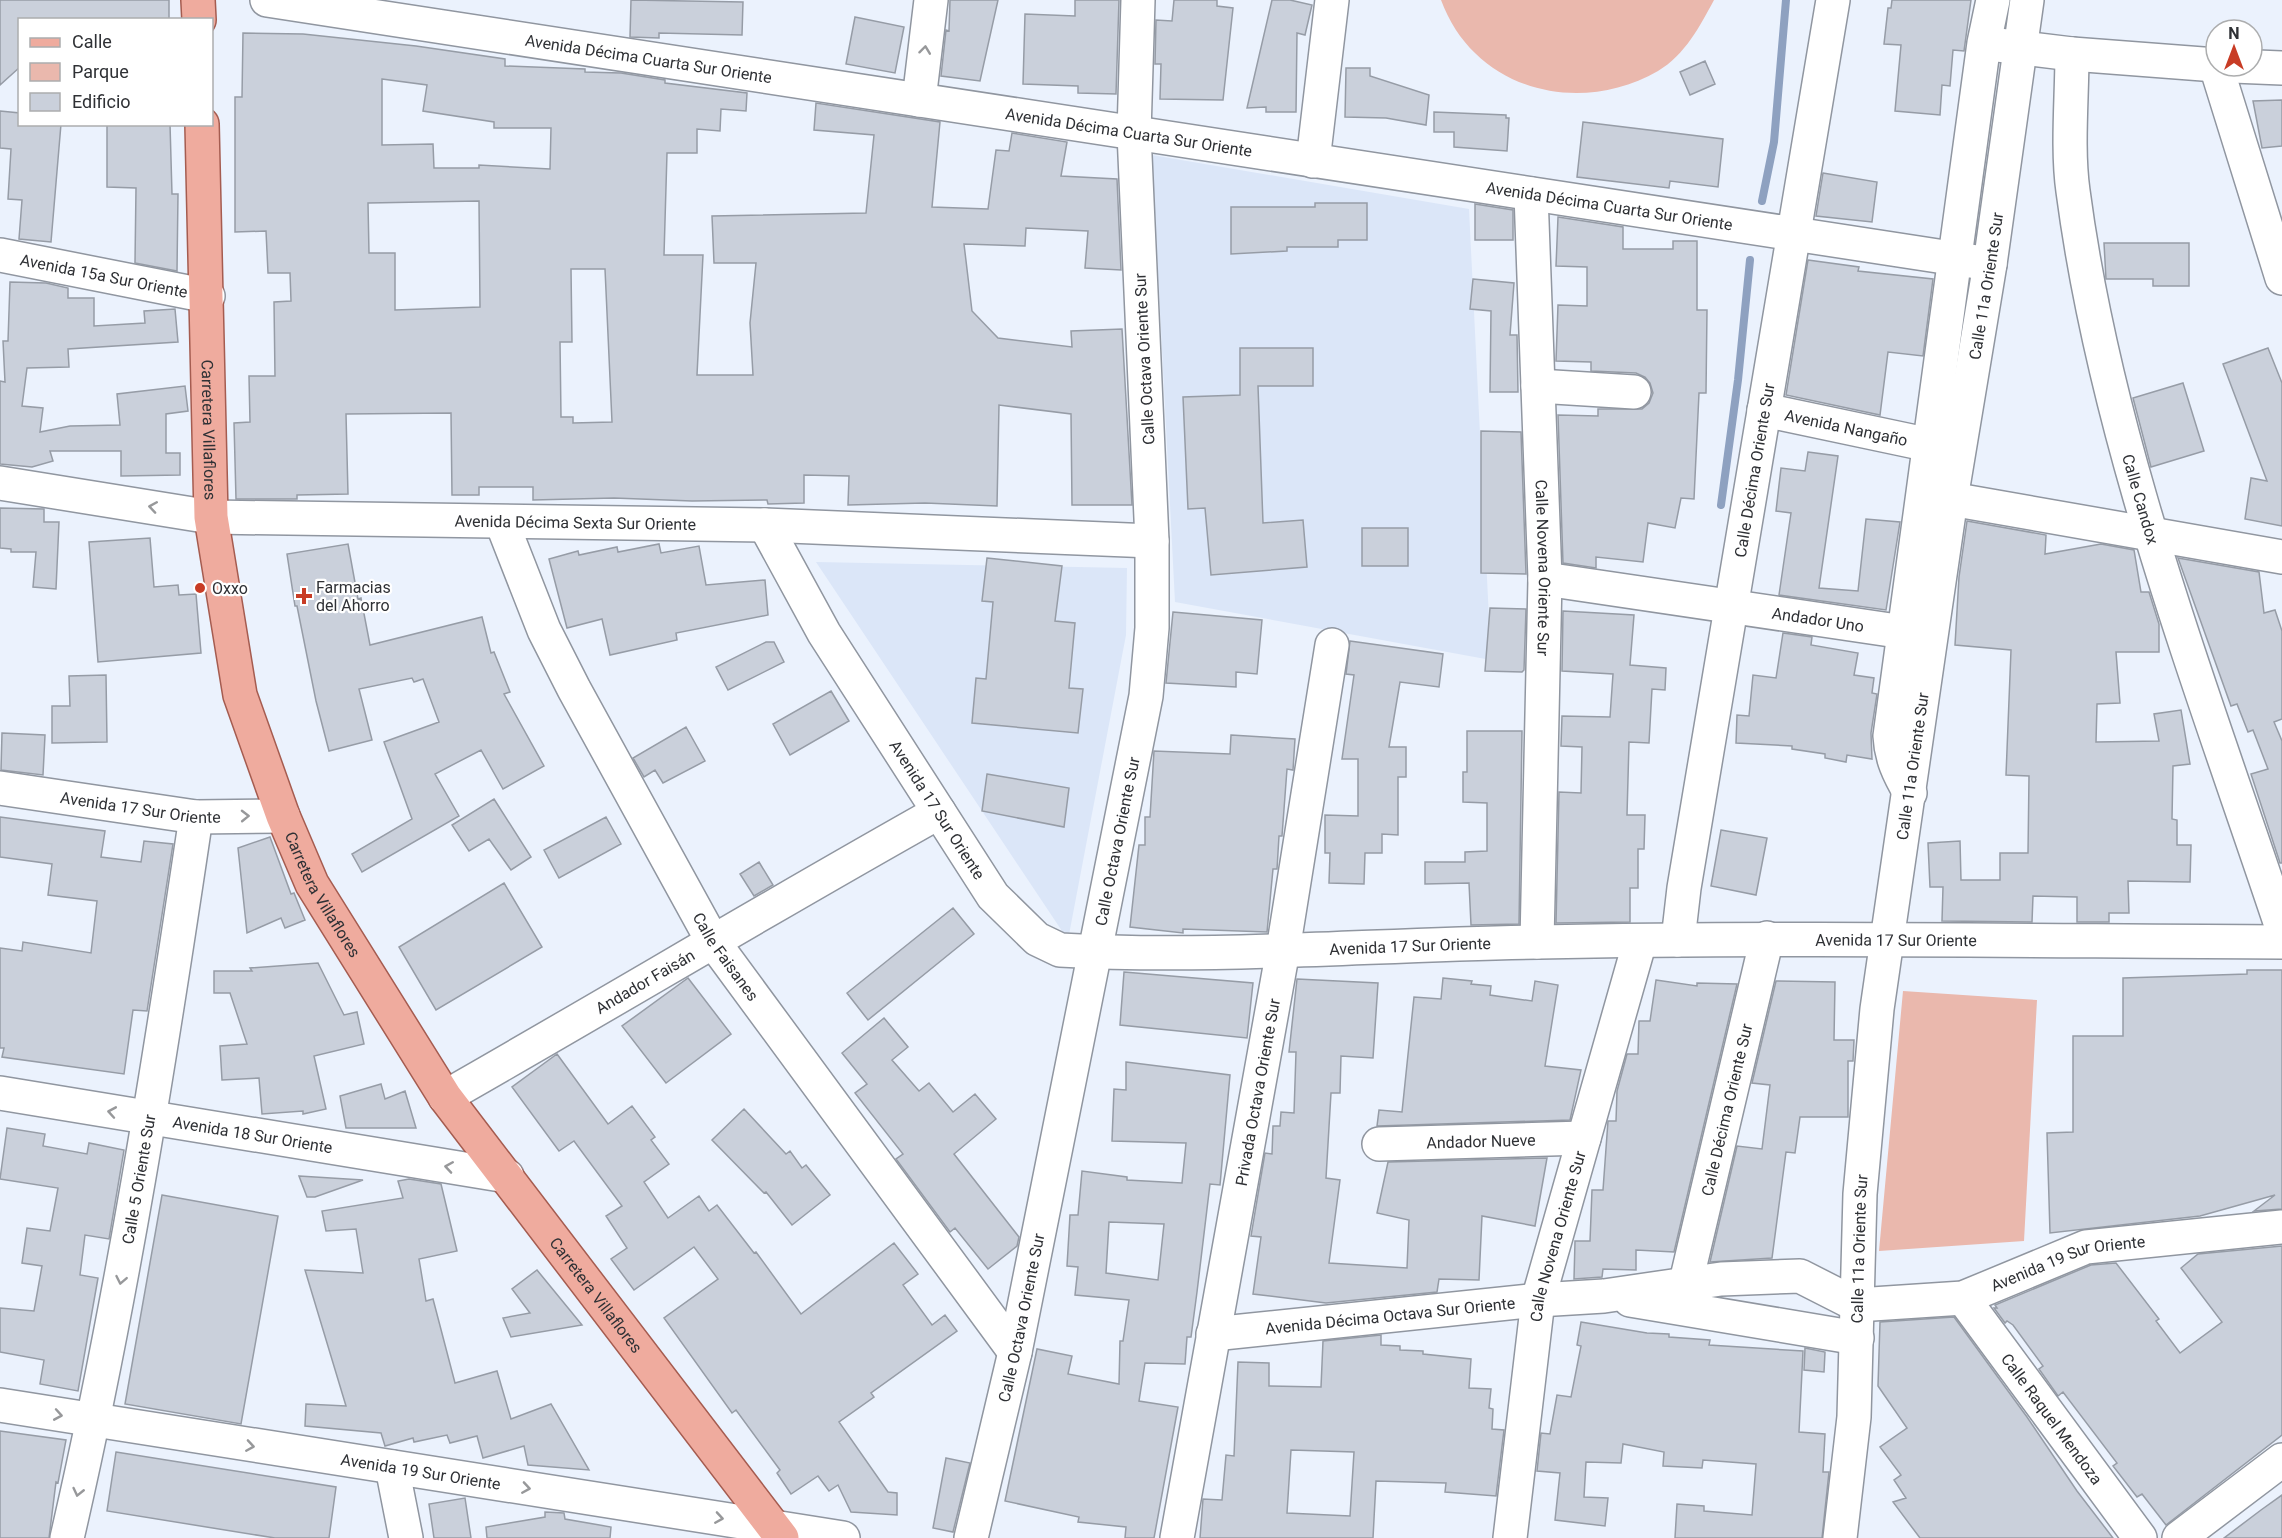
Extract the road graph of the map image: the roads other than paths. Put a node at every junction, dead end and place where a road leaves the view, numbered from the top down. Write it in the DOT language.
graph roads {
  1 [pos="198,0"];
  2 [pos="267,0"];
  3 [pos="931,0"];
  4 [pos="1138,0"];
  5 [pos="1332,0"];
  6 [pos="1833,0"];
  7 [pos="1992,2"];
  8 [pos="2026,4"];
  9 [pos="414,11"];
  10 [pos="199,18"];
  11 [pos="1984,43"];
  12 [pos="2020,48"];
  13 [pos="2072,54"];
  14 [pos="2204,65"];
  15 [pos="2264,67"];
  16 [pos="2282,68"];
  17 [pos="2220,78"];
  18 [pos="919,100"];
  19 [pos="202,126"];
  20 [pos="1134,133"];
  21 [pos="1314,161"];
  22 [pos="1531,194"];
  23 [pos="1794,234"];
  24 [pos="0,255"];
  25 [pos="1956,259"];
  26 [pos="1990,264"];
  27 [pos="2282,278"];
  28 [pos="208,296"];
  29 [pos="1538,386"];
  30 [pos="1634,392"];
  31 [pos="1764,410"];
  32 [pos="1930,445"];
  33 [pos="0,483"];
  34 [pos="1951,499"];
  35 [pos="211,517"];
  36 [pos="502,523"];
  37 [pos="765,525"];
  38 [pos="2150,534"];
  39 [pos="1152,541"];
  40 [pos="2282,557"];
  41 [pos="1545,579"];
  42 [pos="1731,605"];
  43 [pos="1904,632"];
  44 [pos="1332,645"];
  45 [pos="0,789"];
  46 [pos="1910,793"];
  47 [pos="939,812"];
  48 [pos="283,816"];
  49 [pos="196,818"];
  50 [pos="2282,928"];
  51 [pos="1767,938"];
  52 [pos="712,940"];
  53 [pos="1678,940"];
  54 [pos="1889,940"];
  55 [pos="1640,941"];
  56 [pos="1537,942"];
  57 [pos="2282,942"];
  58 [pos="1283,951"];
  59 [pos="1097,952"];
  60 [pos="0,1093"];
  61 [pos="445,1097"];
  62 [pos="151,1119"];
  63 [pos="1584,1138"];
  64 [pos="1379,1144"];
  65 [pos="507,1176"];
  66 [pos="2282,1227"];
  67 [pos="1686,1282"];
  68 [pos="1604,1296"];
  69 [pos="1963,1298"];
  70 [pos="1538,1300"];
  71 [pos="1857,1305"];
  72 [pos="1214,1334"];
  73 [pos="1857,1338"];
  74 [pos="1015,1352"];
  75 [pos="0,1405"];
  76 [pos="94,1422"];
  77 [pos="2282,1460"];
  78 [pos="392,1467"];
  79 [pos="778,1532"];
  80 [pos="67,1538"];
  81 [pos="406,1538"];
  82 [pos="843,1538"];
  83 [pos="971,1538"];
  84 [pos="1178,1538"];
  85 [pos="1510,1538"];
  86 [pos="1840,1538"];
  87 [pos="2140,1538"];
  88 [pos="2179,1538"];
  1 -- 10 [label="main road"];
  2 -- 9 [label="street, Avenida Décima Cuarta Sur Oriente"];
  18 -- 3 [label="street, one-way"];
  4 -- 20 [label="street"];
  5 -- 21 [label="street"];
  6 -- 23 [label="street, Calle Décima Oriente Sur"];
  7 -- 8 [label="street"];
  7 -- 11 [label="street, Calle 11a Oriente Sur"];
  8 -- 12 [label="street, Calle 11a Oriente Sur"];
  9 -- 18 [label="street, Avenida Décima Cuarta Sur Oriente"];
  11 -- 12 [label="street"];
  11 -- 25 [label="street, Calle 11a Oriente Sur"];
  12 -- 13 [label="street"];
  12 -- 26 [label="street, Calle 11a Oriente Sur"];
  13 -- 14 [label="street"];
  13 -- 38 [label="street, Calle Candox"];
  15 -- 16 [label="street"];
  17 -- 27 [label="street"];
  18 -- 20 [label="street, Avenida Décima Cuarta Sur Oriente"];
  19 -- 28 [label="main road, Carretera Villaflores"];
  20 -- 21 [label="street, Avenida Décima Cuarta Sur Oriente"];
  20 -- 39 [label="street, Calle Octava Oriente Sur"];
  21 -- 22 [label="street, Avenida Décima Cuarta Sur Oriente"];
  22 -- 23 [label="street, Avenida Décima Cuarta Sur Oriente"];
  22 -- 29 [label="street, Calle Novena Oriente Sur"];
  23 -- 25 [label="street, Avenida Décima Cuarta Sur Oriente"];
  23 -- 31 [label="street, Calle Décima Oriente Sur"];
  24 -- 28 [label="street, Avenida 15a Sur Oriente"];
  25 -- 26 [label="street, Avenida Décima Cuarta Sur Oriente"];
  25 -- 32 [label="street, Calle 11a Oriente Sur"];
  26 -- 34 [label="street, Calle 11a Oriente Sur"];
  28 -- 35 [label="main road, Carretera Villaflores"];
  29 -- 30 [label="street"];
  29 -- 41 [label="street, Calle Novena Oriente Sur"];
  31 -- 32 [label="street, Avenida Nangaño"];
  31 -- 42 [label="street, Calle Décima Oriente Sur"];
  32 -- 43 [label="street, Calle 11a Oriente Sur"];
  35 -- 33 [label="street, Avenida Décima Sexta Sur Oriente, one-way"];
  34 -- 38 [label="street"];
  34 -- 46 [label="street, Calle 11a Oriente Sur"];
  35 -- 36 [label="street, Avenida Décima Sexta Sur Oriente"];
  35 -- 48 [label="main road, Carretera Villaflores"];
  36 -- 37 [label="street, Avenida Décima Sexta Sur Oriente"];
  36 -- 52 [label="street, Calle Faisanes"];
  37 -- 39 [label="street, Avenida Décima Sexta Sur Oriente"];
  37 -- 47 [label="street, Avenida 17 Sur Oriente"];
  38 -- 40 [label="street"];
  38 -- 50 [label="street, Calle Candox"];
  39 -- 59 [label="street, Calle Octava Oriente Sur"];
  41 -- 42 [label="street"];
  41 -- 56 [label="street, Calle Novena Oriente Sur"];
  42 -- 43 [label="street, Andador Uno"];
  42 -- 53 [label="street, Calle Décima Oriente Sur"];
  43 -- 46 [label="street, Calle 11a Oriente Sur"];
  44 -- 58 [label="street, Privada Octava Oriente Sur"];
  45 -- 49 [label="street, Avenida 17 Sur Oriente"];
  46 -- 54 [label="street, Calle 11a Oriente Sur"];
  47 -- 52 [label="street, Andador Faisán"];
  47 -- 59 [label="street, Avenida 17 Sur Oriente"];
  49 -- 48 [label="street, Avenida 17 Sur Oriente, one-way"];
  48 -- 61 [label="main road, Carretera Villaflores"];
  49 -- 62 [label="street, Calle 5 Oriente Sur"];
  51 -- 53 [label="street, Avenida 17 Sur Oriente"];
  51 -- 54 [label="street, Avenida 17 Sur Oriente"];
  51 -- 67 [label="street, Calle Décima Oriente Sur"];
  52 -- 61 [label="street, Andador Faisán"];
  52 -- 74 [label="street, Calle Faisanes"];
  53 -- 55 [label="street, Avenida 17 Sur Oriente"];
  54 -- 57 [label="street, Avenida 17 Sur Oriente"];
  54 -- 71 [label="street, Calle 11a Oriente Sur"];
  55 -- 56 [label="street, Avenida 17 Sur Oriente"];
  55 -- 63 [label="street, Calle Novena Oriente Sur"];
  56 -- 58 [label="street, Avenida 17 Sur Oriente"];
  58 -- 59 [label="street, Avenida 17 Sur Oriente"];
  58 -- 72 [label="street, Privada Octava Oriente Sur"];
  59 -- 74 [label="street, Calle Octava Oriente Sur"];
  62 -- 60 [label="street, Avenida 18 Sur Oriente, one-way"];
  61 -- 65 [label="main road, Carretera Villaflores"];
  65 -- 62 [label="street, Avenida 18 Sur Oriente, one-way"];
  62 -- 76 [label="street, Calle 5 Oriente Sur, one-way"];
  63 -- 64 [label="street, Andador Nueve"];
  63 -- 70 [label="street, Calle Novena Oriente Sur"];
  65 -- 79 [label="main road, Carretera Villaflores"];
  66 -- 69 [label="street, Avenida 19 Sur Oriente"];
  67 -- 68 [label="street, Avenida Décima Octava Sur Oriente"];
  67 -- 71 [label="street, Avenida Décima Octava Sur Oriente"];
  68 -- 70 [label="street, Avenida Décima Octava Sur Oriente"];
  68 -- 73 [label="street, Avenida Décima Octava Sur Oriente"];
  69 -- 71 [label="street, Avenida 19 Sur Oriente"];
  69 -- 87 [label="street, Calle Raquel Mendoza"];
  70 -- 72 [label="street, Avenida Décima Octava Sur Oriente"];
  70 -- 85 [label="street, Calle Novena Oriente Sur"];
  71 -- 73 [label="street, Calle 11a Oriente Sur"];
  72 -- 84 [label="street, Privada Octava Oriente Sur"];
  73 -- 86 [label="street, Calle 11a Oriente Sur"];
  74 -- 83 [label="street, Calle Octava Oriente Sur"];
  75 -- 76 [label="street, Avenida 19 Sur Oriente, one-way"];
  76 -- 78 [label="street, Avenida 19 Sur Oriente, one-way"];
  76 -- 80 [label="street, Calle 5 Oriente Sur, one-way"];
  77 -- 88 [label="street"];
  78 -- 79 [label="street, Avenida 19 Sur Oriente, one-way"];
  78 -- 81 [label="street"];
  79 -- 82 [label="street, Avenida 19 Sur Oriente"];
}
